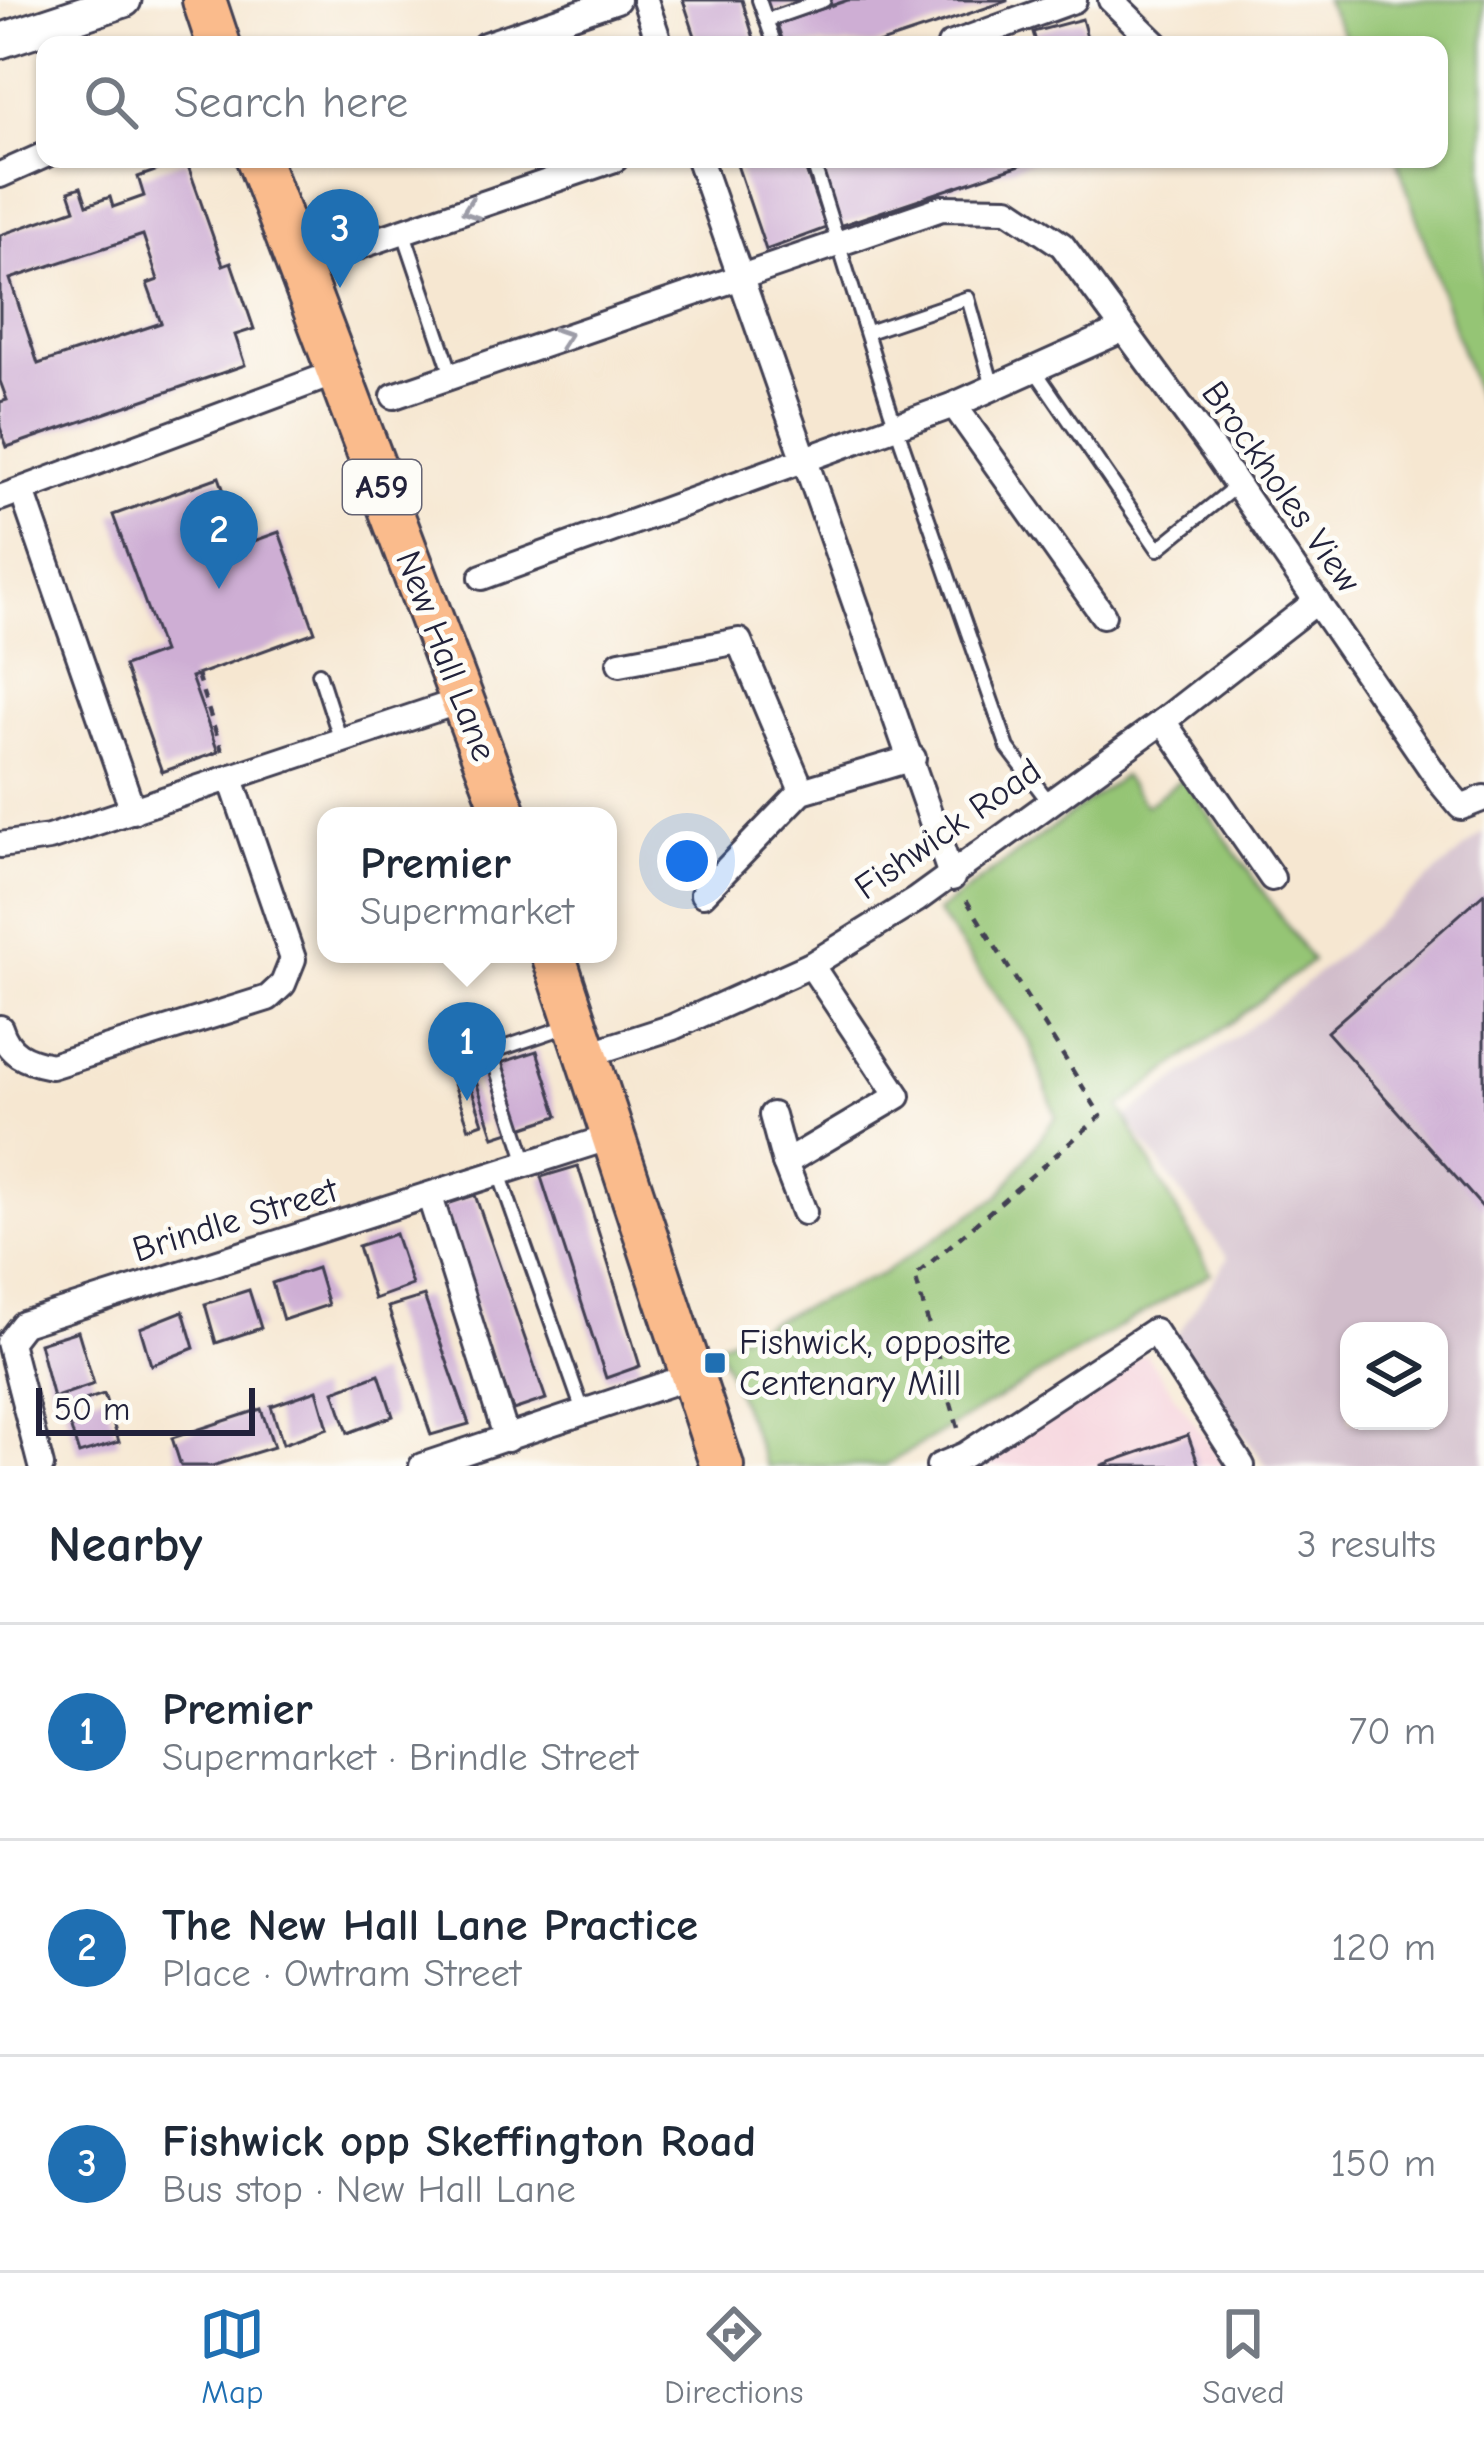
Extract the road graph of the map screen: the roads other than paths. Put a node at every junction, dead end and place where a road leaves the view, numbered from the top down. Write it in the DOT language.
graph roads {
  1 [pos="124,0"];
  2 [pos="204,0"];
  3 [pos="617,0"];
  4 [pos="645,0"];
  5 [pos="759,0"];
  6 [pos="824,0"];
  7 [pos="1074,0"];
  8 [pos="1111,0"];
  9 [pos="1011,11"];
  10 [pos="766,20"];
  11 [pos="216,36"];
  12 [pos="511,36"];
  13 [pos="658,36"];
  14 [pos="772,36"];
  15 [pos="984,36"];
  16 [pos="1147,36"];
  17 [pos="0,40"];
  18 [pos="36,159"];
  19 [pos="260,168"];
  20 [pos="589,168"];
  21 [pos="702,168"];
  22 [pos="815,168"];
  23 [pos="0,175"];
  24 [pos="404,233"];
  25 [pos="840,245"];
  26 [pos="357,247"];
  27 [pos="740,275"];
  28 [pos="1124,329"];
  29 [pos="868,332"];
  30 [pos="1034,369"];
  31 [pos="338,372"];
  32 [pos="452,375"];
  33 [pos="993,387"];
  34 [pos="394,396"];
  35 [pos="954,404"];
  36 [pos="896,425"];
  37 [pos="808,456"];
  38 [pos="1237,485"];
  39 [pos="11,495"];
  40 [pos="482,577"];
  41 [pos="1317,601"];
  42 [pos="1102,615"];
  43 [pos="620,663"];
  44 [pos="320,673"];
  45 [pos="463,700"];
  46 [pos="1163,721"];
  47 [pos="341,742"];
  48 [pos="913,758"];
  49 [pos="231,779"];
  50 [pos="802,791"];
  51 [pos="1484,798"];
  52 [pos="1049,802"];
  53 [pos="503,807"];
  54 [pos="133,811"];
  55 [pos="0,845"];
  56 [pos="952,878"];
  57 [pos="1272,878"];
  58 [pos="703,894"];
  59 [pos="556,963"];
  60 [pos="811,965"];
  61 [pos="0,1028"];
  62 [pos="581,1039"];
  63 [pos="772,1115"];
  64 [pos="611,1137"];
  65 [pos="784,1163"];
  66 [pos="527,1164"];
  67 [pos="500,1173"];
  68 [pos="430,1197"];
  69 [pos="804,1212"];
  70 [pos="7,1332"];
  71 [pos="691,1376"];
  72 [pos="583,1412"];
  73 [pos="507,1438"];
  74 [pos="41,1466"];
  75 [pos="422,1466"];
  76 [pos="722,1466"];
  77 [pos="939,1466"];
  78 [pos="1242,1466"];
  1 -- 17 [label="street"];
  2 -- 11 [label="highway"];
  3 -- 12 [label="street"];
  4 -- 13 [label="street"];
  5 -- 10 [label="lane"];
  6 -- 10 [label="lane"];
  7 -- 9 [label="street"];
  8 -- 16 [label="street"];
  9 -- 15 [label="street"];
  10 -- 14 [label="lane"];
  18 -- 23 [label="street"];
  19 -- 31 [label="highway, New Hall Lane / A59"];
  20 -- 24 [label="street, one-way"];
  21 -- 27 [label="street"];
  22 -- 25 [label="lane"];
  24 -- 26 [label="street"];
  24 -- 32 [label="lane"];
  25 -- 27 [label="street"];
  25 -- 28 [label="street, Brockholes View"];
  25 -- 29 [label="lane"];
  32 -- 27 [label="street, one-way"];
  27 -- 37 [label="street"];
  28 -- 30 [label="street"];
  28 -- 38 [label="street, Brockholes View"];
  29 -- 33 [label="lane"];
  29 -- 36 [label="lane"];
  30 -- 33 [label="street"];
  30 -- 38 [label="lane"];
  31 -- 39 [label="street"];
  31 -- 45 [label="highway, New Hall Lane / A59"];
  32 -- 34 [label="street"];
  33 -- 35 [label="street"];
  35 -- 36 [label="street"];
  35 -- 42 [label="street"];
  36 -- 37 [label="street"];
  36 -- 52 [label="lane"];
  37 -- 40 [label="street"];
  37 -- 48 [label="street"];
  38 -- 41 [label="street, Brockholes View"];
  39 -- 54 [label="street"];
  41 -- 46 [label="street, Fishwick Road"];
  41 -- 51 [label="street, Brockholes View"];
  43 -- 50 [label="street"];
  44 -- 47 [label="lane"];
  45 -- 47 [label="street"];
  45 -- 53 [label="highway, New Hall Lane / A59"];
  46 -- 52 [label="street, Fishwick Road"];
  46 -- 57 [label="street"];
  47 -- 49 [label="street"];
  48 -- 50 [label="street"];
  48 -- 56 [label="street"];
  49 -- 54 [label="street"];
  49 -- 61 [label="street"];
  50 -- 58 [label="street"];
  52 -- 56 [label="street, Fishwick Road"];
  54 -- 55 [label="street"];
  56 -- 60 [label="street, Fishwick Road"];
  59 -- 62 [label="highway"];
  60 -- 62 [label="street, Fishwick Road"];
  60 -- 65 [label="street"];
  62 -- 64 [label="highway"];
  62 -- 66 [label="lane"];
  63 -- 65 [label="street"];
  64 -- 66 [label="street, Brindle Street"];
  64 -- 71 [label="highway"];
  65 -- 69 [label="street"];
  66 -- 67 [label="street, Brindle Street"];
  67 -- 68 [label="street, Brindle Street"];
  67 -- 72 [label="lane"];
  68 -- 70 [label="street, Brindle Street"];
  68 -- 73 [label="street"];
  70 -- 74 [label="street, Brindle Street"];
  71 -- 72 [label="street"];
  71 -- 76 [label="highway"];
  72 -- 73 [label="street"];
  73 -- 75 [label="street"];
  77 -- 78 [label="street"];
}
